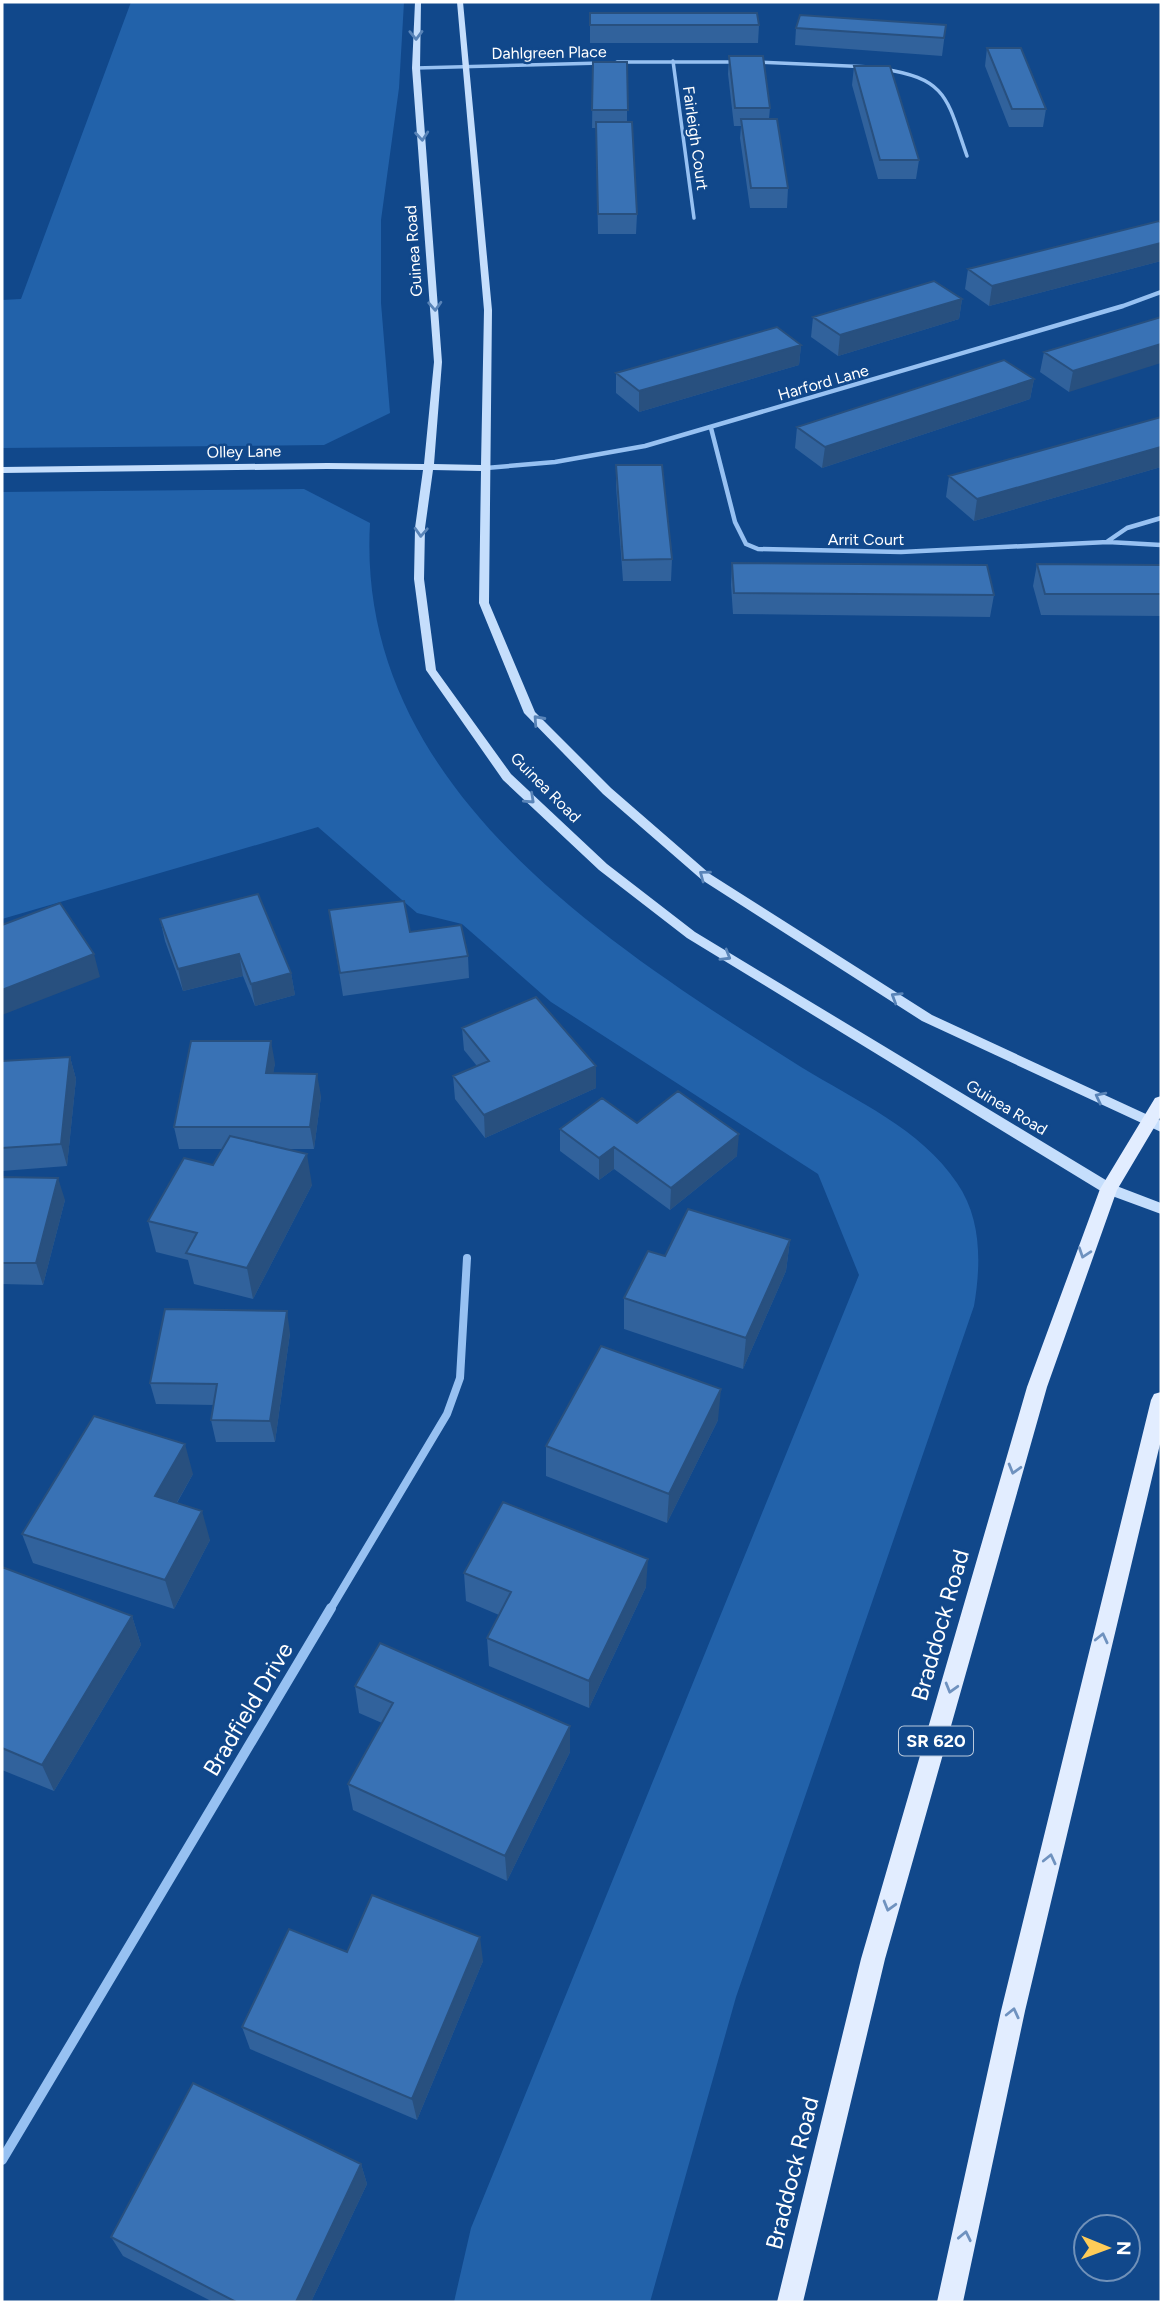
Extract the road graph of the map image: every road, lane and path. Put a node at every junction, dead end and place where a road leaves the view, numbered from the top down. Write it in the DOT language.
graph roads {
  1 [pos="418,2"];
  2 [pos="460,2"];
  3 [pos="673,61"];
  4 [pos="740,62"];
  5 [pos="753,62"];
  6 [pos="464,66"];
  7 [pos="416,68"];
  8 [pos="967,156"];
  9 [pos="694,218"];
  10 [pos="1161,292"];
  11 [pos="711,428"];
  12 [pos="429,466"];
  13 [pos="486,468"];
  14 [pos="2,470"];
  15 [pos="1161,518"];
  16 [pos="1108,542"];
  17 [pos="1161,545"];
  18 [pos="1161,1102"];
  19 [pos="1155,1124"];
  20 [pos="1109,1189"];
  21 [pos="1161,1209"];
  22 [pos="467,1258"];
  23 [pos="1161,1400"];
  24 [pos="2,2160"];
  25 [pos="790,2302"];
  26 [pos="950,2302"];
  1 -- 7 [label="main road, Guinea Road, one-way"];
  2 -- 6 [label="main road"];
  3 -- 4 [label="street, Dahlgreen Place"];
  3 -- 6 [label="street, Dahlgreen Place"];
  3 -- 9 [label="street, Fairleigh Court"];
  5 -- 8 [label="street"];
  6 -- 7 [label="street, Dahlgreen Place"];
  6 -- 13 [label="main road"];
  7 -- 12 [label="main road, Guinea Road, one-way"];
  10 -- 11 [label="street, Harford Lane"];
  11 -- 13 [label="street, Harford Lane"];
  11 -- 16 [label="street, Arrit Court"];
  12 -- 13 [label="main road, Olley Lane"];
  12 -- 14 [label="main road, Olley Lane"];
  12 -- 20 [label="main road, Guinea Road, one-way"];
  19 -- 13 [label="main road, one-way"];
  15 -- 16 [label="street, Arrit Court"];
  16 -- 17 [label="street, Arrit Court"];
  18 -- 19 [label="main road, Braddock Road / SR 620"];
  19 -- 20 [label="main road, Braddock Road / SR 620"];
  20 -- 21 [label="main road, Guinea Road"];
  20 -- 25 [label="main road, Braddock Road / SR 620, one-way"];
  22 -- 24 [label="street, Bradfield Drive"];
  26 -- 23 [label="main road, one-way"];
}
